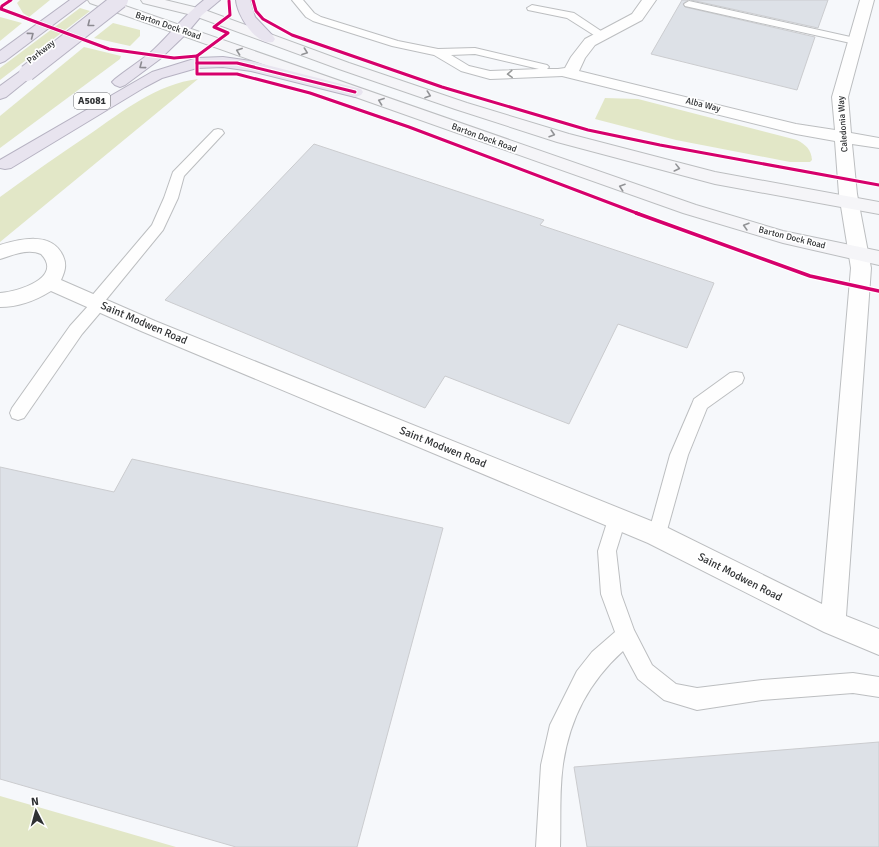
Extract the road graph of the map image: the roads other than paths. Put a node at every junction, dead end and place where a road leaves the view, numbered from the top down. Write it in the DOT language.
graph roads {
  1 [pos="79,0"];
  2 [pos="95,0"];
  3 [pos="120,0"];
  4 [pos="148,0"];
  5 [pos="213,0"];
  6 [pos="243,0"];
  7 [pos="297,0"];
  8 [pos="649,0"];
  9 [pos="868,0"];
  10 [pos="689,4"];
  11 [pos="532,8"];
  12 [pos="197,12"];
  13 [pos="181,31"];
  14 [pos="601,35"];
  15 [pos="268,39"];
  16 [pos="855,42"];
  17 [pos="438,52"];
  18 [pos="0,58"];
  19 [pos="567,73"];
  20 [pos="355,92"];
  21 [pos="0,94"];
  22 [pos="218,133"];
  23 [pos="844,138"];
  24 [pos="879,143"];
  25 [pos="3,165"];
  26 [pos="850,203"];
  27 [pos="879,208"];
  28 [pos="0,252"];
  29 [pos="869,257"];
  30 [pos="48,282"];
  31 [pos="0,300"];
  32 [pos="97,303"];
  33 [pos="736,378"];
  34 [pos="18,413"];
  35 [pos="617,519"];
  36 [pos="657,535"];
  37 [pos="833,623"];
  38 [pos="626,635"];
  39 [pos="879,642"];
  40 [pos="879,687"];
  41 [pos="548,847"];
  18 -- 1 [label="highway, Parkway, one-way"];
  2 -- 13 [label="main road, Barton Dock Road"];
  3 -- 21 [label="highway, Parkway, one-way, bridge"];
  4 -- 12 [label="main road, Barton Dock Road"];
  5 -- 12 [label="highway"];
  6 -- 15 [label="highway"];
  7 -- 17 [label="lane"];
  8 -- 14 [label="street"];
  9 -- 16 [label="street, Caledonia Way"];
  10 -- 16 [label="lane"];
  11 -- 14 [label="lane"];
  12 -- 13 [label="highway"];
  12 -- 15 [label="main road, Barton Dock Road"];
  20 -- 13 [label="main road, Barton Dock Road, one-way"];
  13 -- 25 [label="highway, A5081, one-way"];
  14 -- 19 [label="street"];
  15 -- 26 [label="main road, Barton Dock Road, one-way"];
  16 -- 23 [label="street, Caledonia Way"];
  17 -- 19 [label="lane"];
  19 -- 17 [label="lane, one-way"];
  19 -- 23 [label="street, Alba Way"];
  20 -- 25 [label="highway, A5081"];
  29 -- 20 [label="main road, Barton Dock Road, one-way"];
  22 -- 32 [label="lane"];
  23 -- 24 [label="street, Alba Way"];
  23 -- 26 [label="street, Caledonia Way"];
  26 -- 27 [label="main road, Barton Dock Road"];
  26 -- 29 [label="street"];
  28 -- 30 [label="street"];
  29 -- 37 [label="street"];
  30 -- 31 [label="street"];
  30 -- 32 [label="street, Saint Modwen Road"];
  32 -- 34 [label="lane"];
  32 -- 35 [label="street, Saint Modwen Road"];
  33 -- 36 [label="lane"];
  35 -- 36 [label="street, Saint Modwen Road"];
  35 -- 38 [label="lane"];
  36 -- 37 [label="street, Saint Modwen Road"];
  37 -- 39 [label="street, Saint Modwen Road"];
  38 -- 40 [label="lane"];
  38 -- 41 [label="lane"];
}
